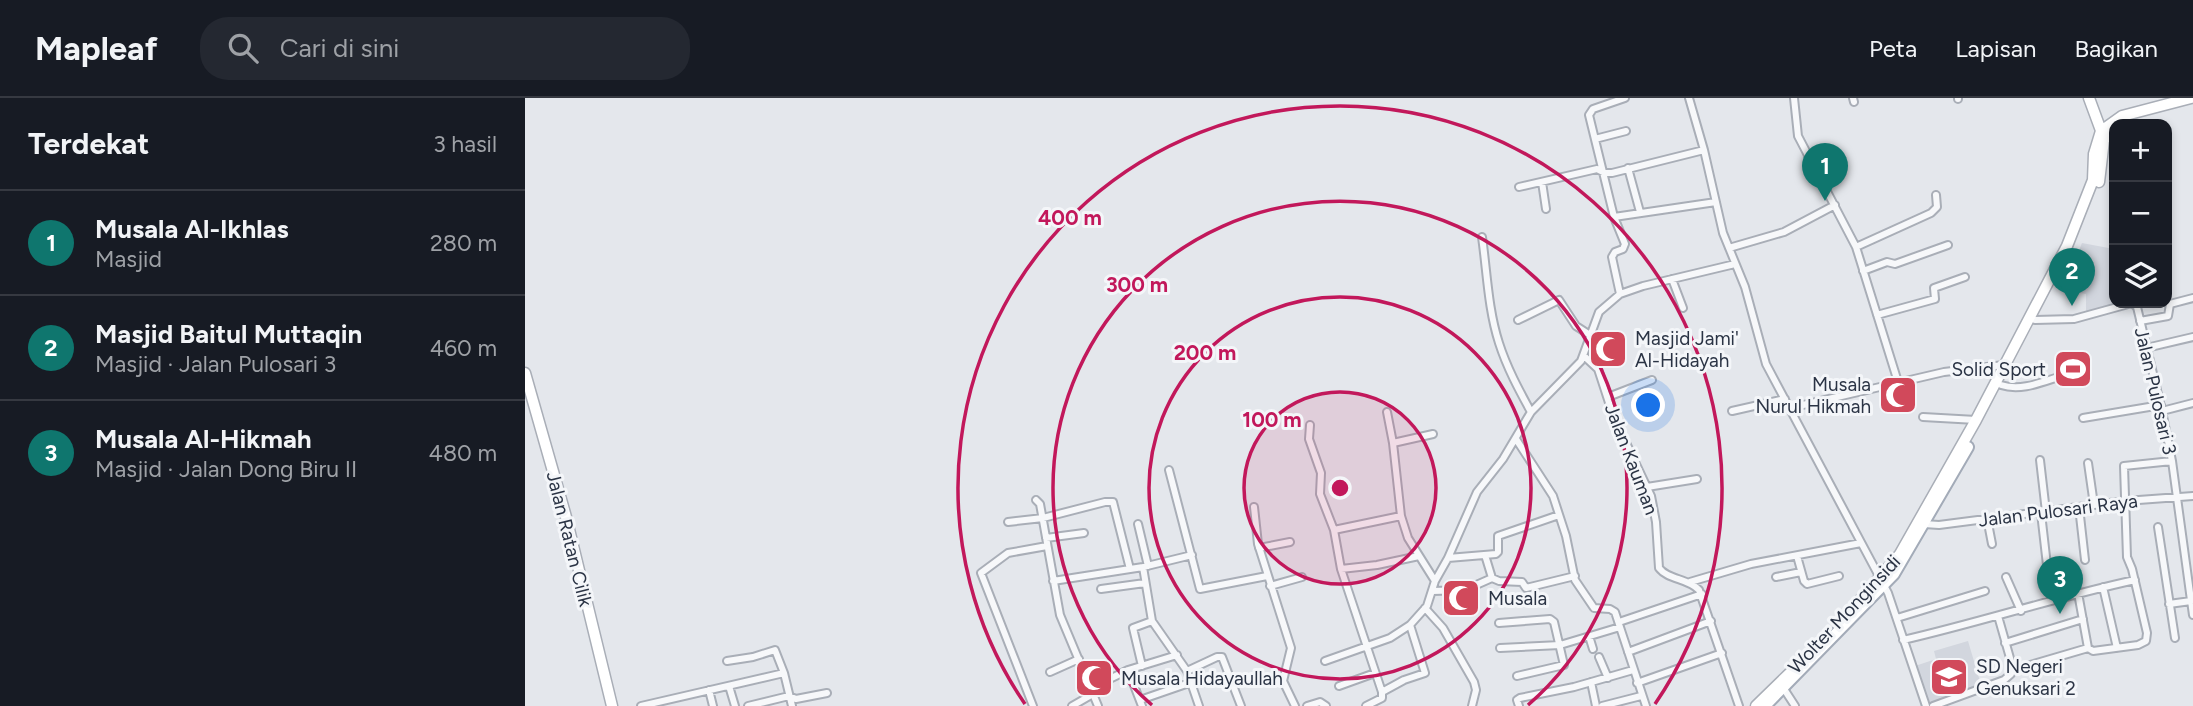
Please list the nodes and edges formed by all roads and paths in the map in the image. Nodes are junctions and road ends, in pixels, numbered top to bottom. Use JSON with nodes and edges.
{"nodes":[{"id":1,"x":1625,"y":98,"type":"edge"},
{"id":2,"x":1689,"y":98,"type":"edge"},
{"id":3,"x":1794,"y":98,"type":"edge"},
{"id":4,"x":2089,"y":98,"type":"edge"},
{"id":5,"x":2191,"y":98,"type":"edge"},
{"id":6,"x":2157,"y":102,"type":"edge"},
{"id":7,"x":2193,"y":104,"type":"edge"},
{"id":8,"x":2138,"y":119,"type":"edge"},
{"id":9,"x":1626,"y":131,"type":"dead end"},
{"id":10,"x":2109,"y":131,"type":"edge"},
{"id":11,"x":2102,"y":135,"type":"junction"},
{"id":12,"x":1595,"y":139,"type":"junction"},
{"id":13,"x":1704,"y":150,"type":"junction"},
{"id":14,"x":1628,"y":169,"type":"junction"},
{"id":15,"x":1602,"y":170,"type":"junction"},
{"id":16,"x":1542,"y":182,"type":"junction"},
{"id":17,"x":1519,"y":187,"type":"dead end"},
{"id":18,"x":1935,"y":195,"type":"dead end"},
{"id":19,"x":1716,"y":202,"type":"junction"},
{"id":20,"x":1835,"y":205,"type":"junction"},
{"id":21,"x":1546,"y":209,"type":"dead end"},
{"id":22,"x":1640,"y":212,"type":"junction"},
{"id":23,"x":1614,"y":217,"type":"junction"},
{"id":24,"x":1482,"y":237,"type":"dead end"},
{"id":25,"x":1948,"y":245,"type":"dead end"},
{"id":26,"x":1856,"y":247,"type":"junction"},
{"id":27,"x":1729,"y":248,"type":"junction"},
{"id":28,"x":1735,"y":264,"type":"junction"},
{"id":29,"x":1863,"y":271,"type":"junction"},
{"id":30,"x":1965,"y":277,"type":"dead end"},
{"id":31,"x":1672,"y":279,"type":"junction"},
{"id":32,"x":1620,"y":294,"type":"junction"},
{"id":33,"x":2193,"y":298,"type":"edge"},
{"id":34,"x":1683,"y":308,"type":"dead end"},
{"id":35,"x":1877,"y":315,"type":"junction"},
{"id":36,"x":1518,"y":320,"type":"dead end"},
{"id":37,"x":2035,"y":320,"type":"junction"},
{"id":38,"x":2140,"y":321,"type":"junction"},
{"id":39,"x":1590,"y":335,"type":"junction"},
{"id":40,"x":2193,"y":337,"type":"edge"},
{"id":41,"x":2146,"y":348,"type":"junction"},
{"id":42,"x":1584,"y":355,"type":"junction"},
{"id":43,"x":2004,"y":365,"type":"junction"},
{"id":44,"x":525,"y":373,"type":"edge"},
{"id":45,"x":2065,"y":374,"type":"dead end"},
{"id":46,"x":1652,"y":380,"type":"dead end"},
{"id":47,"x":1898,"y":382,"type":"junction"},
{"id":48,"x":2001,"y":385,"type":"junction"},
{"id":49,"x":1608,"y":397,"type":"junction"},
{"id":50,"x":1785,"y":399,"type":"junction"},
{"id":51,"x":2193,"y":403,"type":"edge"},
{"id":52,"x":1790,"y":408,"type":"junction"},
{"id":53,"x":2162,"y":408,"type":"junction"},
{"id":54,"x":1732,"y":411,"type":"dead end"},
{"id":55,"x":1387,"y":412,"type":"dead end"},
{"id":56,"x":1531,"y":412,"type":"junction"},
{"id":57,"x":1923,"y":417,"type":"dead end"},
{"id":58,"x":2083,"y":418,"type":"dead end"},
{"id":59,"x":1976,"y":419,"type":"junction"},
{"id":60,"x":1310,"y":425,"type":"dead end"},
{"id":61,"x":1433,"y":434,"type":"dead end"},
{"id":62,"x":1516,"y":439,"type":"junction"},
{"id":63,"x":1393,"y":443,"type":"junction"},
{"id":64,"x":1966,"y":444,"type":"junction"},
{"id":65,"x":2040,"y":460,"type":"dead end"},
{"id":66,"x":2172,"y":461,"type":"junction"},
{"id":67,"x":2088,"y":463,"type":"dead end"},
{"id":68,"x":1169,"y":470,"type":"dead end"},
{"id":69,"x":1697,"y":479,"type":"dead end"},
{"id":70,"x":1647,"y":487,"type":"junction"},
{"id":71,"x":2193,"y":496,"type":"edge"},
{"id":72,"x":2175,"y":497,"type":"junction"},
{"id":73,"x":1037,"y":500,"type":"dead end"},
{"id":74,"x":2125,"y":501,"type":"junction"},
{"id":75,"x":2094,"y":505,"type":"junction"},
{"id":76,"x":1254,"y":507,"type":"dead end"},
{"id":77,"x":2079,"y":507,"type":"junction"},
{"id":78,"x":2044,"y":512,"type":"junction"},
{"id":79,"x":1559,"y":515,"type":"junction"},
{"id":80,"x":1401,"y":516,"type":"junction"},
{"id":81,"x":1043,"y":518,"type":"junction"},
{"id":82,"x":1987,"y":518,"type":"junction"},
{"id":83,"x":1008,"y":522,"type":"dead end"},
{"id":84,"x":1138,"y":524,"type":"dead end"},
{"id":85,"x":1924,"y":524,"type":"junction"},
{"id":86,"x":2158,"y":527,"type":"dead end"},
{"id":87,"x":1333,"y":530,"type":"junction"},
{"id":88,"x":1084,"y":533,"type":"dead end"},
{"id":89,"x":1046,"y":538,"type":"junction"},
{"id":90,"x":1290,"y":542,"type":"dead end"},
{"id":91,"x":1861,"y":543,"type":"junction"},
{"id":92,"x":1992,"y":544,"type":"dead end"},
{"id":93,"x":1047,"y":546,"type":"junction"},
{"id":94,"x":1259,"y":548,"type":"junction"},
{"id":95,"x":1192,"y":555,"type":"junction"},
{"id":96,"x":1485,"y":555,"type":"junction"},
{"id":97,"x":1419,"y":556,"type":"junction"},
{"id":98,"x":1797,"y":556,"type":"junction"},
{"id":99,"x":1448,"y":558,"type":"junction"},
{"id":100,"x":2085,"y":560,"type":"dead end"},
{"id":101,"x":1145,"y":567,"type":"junction"},
{"id":102,"x":1130,"y":569,"type":"junction"},
{"id":103,"x":1341,"y":569,"type":"junction"},
{"id":104,"x":1801,"y":572,"type":"junction"},
{"id":105,"x":1267,"y":576,"type":"junction"},
{"id":106,"x":1574,"y":576,"type":"junction"},
{"id":107,"x":1839,"y":576,"type":"dead end"},
{"id":108,"x":1302,"y":577,"type":"dead end"},
{"id":109,"x":1776,"y":577,"type":"dead end"},
{"id":110,"x":2006,"y":577,"type":"dead end"},
{"id":111,"x":1492,"y":578,"type":"junction"},
{"id":112,"x":2134,"y":580,"type":"junction"},
{"id":113,"x":1053,"y":581,"type":"junction"},
{"id":114,"x":1435,"y":581,"type":"junction"},
{"id":115,"x":1691,"y":582,"type":"junction"},
{"id":116,"x":1882,"y":582,"type":"junction"},
{"id":117,"x":1145,"y":583,"type":"junction"},
{"id":118,"x":1270,"y":586,"type":"junction"},
{"id":119,"x":2103,"y":587,"type":"junction"},
{"id":120,"x":1101,"y":589,"type":"dead end"},
{"id":121,"x":1433,"y":591,"type":"junction"},
{"id":122,"x":1985,"y":591,"type":"dead end"},
{"id":123,"x":2078,"y":593,"type":"junction"},
{"id":124,"x":1702,"y":594,"type":"junction"},
{"id":125,"x":2051,"y":600,"type":"junction"},
{"id":126,"x":2191,"y":601,"type":"junction"},
{"id":127,"x":2169,"y":604,"type":"junction"},
{"id":128,"x":1425,"y":608,"type":"junction"},
{"id":129,"x":2021,"y":611,"type":"junction"},
{"id":130,"x":2193,"y":615,"type":"edge"},
{"id":131,"x":1998,"y":616,"type":"junction"},
{"id":132,"x":1897,"y":618,"type":"junction"},
{"id":133,"x":2083,"y":619,"type":"junction"},
{"id":134,"x":1152,"y":621,"type":"junction"},
{"id":135,"x":1711,"y":621,"type":"junction"},
{"id":136,"x":1499,"y":623,"type":"dead end"},
{"id":137,"x":1410,"y":625,"type":"junction"},
{"id":138,"x":1619,"y":625,"type":"junction"},
{"id":139,"x":1589,"y":636,"type":"junction"},
{"id":140,"x":2175,"y":638,"type":"dead end"},
{"id":141,"x":1903,"y":640,"type":"junction"},
{"id":142,"x":2005,"y":643,"type":"junction"},
{"id":143,"x":1560,"y":645,"type":"junction"},
{"id":144,"x":1365,"y":646,"type":"junction"},
{"id":145,"x":1500,"y":648,"type":"dead end"},
{"id":146,"x":2088,"y":648,"type":"junction"},
{"id":147,"x":2117,"y":648,"type":"junction"},
{"id":148,"x":1593,"y":649,"type":"dead end"},
{"id":149,"x":1627,"y":652,"type":"junction"},
{"id":150,"x":1722,"y":653,"type":"junction"},
{"id":151,"x":1177,"y":655,"type":"junction"},
{"id":152,"x":1599,"y":657,"type":"dead end"},
{"id":153,"x":1079,"y":659,"type":"junction"},
{"id":154,"x":727,"y":661,"type":"dead end"},
{"id":155,"x":1325,"y":661,"type":"dead end"},
{"id":156,"x":1142,"y":666,"type":"junction"},
{"id":157,"x":1128,"y":670,"type":"junction"},
{"id":158,"x":1633,"y":670,"type":"junction"},
{"id":159,"x":2013,"y":670,"type":"junction"},
{"id":160,"x":1187,"y":671,"type":"junction"},
{"id":161,"x":1050,"y":672,"type":"dead end"},
{"id":162,"x":784,"y":673,"type":"junction"},
{"id":163,"x":1375,"y":673,"type":"junction"},
{"id":164,"x":1517,"y":676,"type":"dead end"},
{"id":165,"x":1608,"y":678,"type":"junction"},
{"id":166,"x":1192,"y":682,"type":"junction"},
{"id":167,"x":1591,"y":682,"type":"junction"},
{"id":168,"x":1637,"y":684,"type":"junction"},
{"id":169,"x":729,"y":686,"type":"junction"},
{"id":170,"x":1339,"y":686,"type":"dead end"},
{"id":171,"x":1784,"y":689,"type":"junction"},
{"id":172,"x":709,"y":690,"type":"junction"},
{"id":173,"x":1092,"y":691,"type":"junction"},
{"id":174,"x":1382,"y":692,"type":"junction"},
{"id":175,"x":827,"y":693,"type":"dead end"},
{"id":176,"x":1641,"y":695,"type":"junction"},
{"id":177,"x":789,"y":696,"type":"junction"},
{"id":178,"x":1141,"y":703,"type":"edge"},
{"id":179,"x":612,"y":706,"type":"edge"},
{"id":180,"x":641,"y":706,"type":"edge"},
{"id":181,"x":713,"y":706,"type":"edge"},
{"id":182,"x":735,"y":706,"type":"edge"},
{"id":183,"x":748,"y":706,"type":"edge"},
{"id":184,"x":792,"y":706,"type":"edge"},
{"id":185,"x":1033,"y":706,"type":"edge"},
{"id":186,"x":1072,"y":706,"type":"edge"},
{"id":187,"x":1098,"y":706,"type":"edge"},
{"id":188,"x":1199,"y":706,"type":"edge"},
{"id":189,"x":1241,"y":706,"type":"edge"},
{"id":190,"x":1295,"y":706,"type":"edge"},
{"id":191,"x":1307,"y":706,"type":"edge"},
{"id":192,"x":1326,"y":706,"type":"edge"},
{"id":193,"x":1366,"y":706,"type":"edge"},
{"id":194,"x":1472,"y":706,"type":"edge"},
{"id":195,"x":1519,"y":706,"type":"edge"},
{"id":196,"x":1597,"y":706,"type":"edge"},
{"id":197,"x":1602,"y":706,"type":"edge"},
{"id":198,"x":1646,"y":706,"type":"edge"},
{"id":199,"x":1739,"y":706,"type":"edge"},
{"id":200,"x":1756,"y":706,"type":"edge"},
{"id":201,"x":1765,"y":706,"type":"edge"},
{"id":202,"x":1795,"y":706,"type":"edge"},
{"id":203,"x":1926,"y":706,"type":"edge"},
{"id":204,"x":1933,"y":706,"type":"edge"}],
"edges":[{"from":1,"to":12,"type":"street"},
{"from":2,"to":13,"type":"street"},
{"from":3,"to":20,"type":"street"},
{"from":4,"to":11,"type":"main road"},
{"from":5,"to":6,"type":"main road"},
{"from":6,"to":11,"type":"main road"},
{"from":7,"to":8,"type":"main road"},
{"from":9,"to":12,"type":"street"},
{"from":10,"to":11,"type":"main road"},
{"from":11,"to":37,"type":"main road"},
{"from":11,"to":43,"type":"main road"},
{"from":12,"to":15,"type":"street"},
{"from":13,"to":14,"type":"street"},
{"from":13,"to":19,"type":"street"},
{"from":14,"to":15,"type":"street"},
{"from":14,"to":22,"type":"street"},
{"from":15,"to":16,"type":"street"},
{"from":15,"to":23,"type":"street"},
{"from":16,"to":17,"type":"street"},
{"from":16,"to":21,"type":"street"},
{"from":18,"to":26,"type":"street"},
{"from":19,"to":22,"type":"street"},
{"from":19,"to":27,"type":"street"},
{"from":20,"to":26,"type":"street"},
{"from":20,"to":27,"type":"street"},
{"from":22,"to":23,"type":"street"},
{"from":23,"to":32,"type":"street"},
{"from":24,"to":56,"type":"street"},
{"from":25,"to":29,"type":"street"},
{"from":26,"to":29,"type":"street"},
{"from":27,"to":28,"type":"street"},
{"from":28,"to":31,"type":"street"},
{"from":28,"to":50,"type":"street"},
{"from":29,"to":35,"type":"street"},
{"from":30,"to":35,"type":"street"},
{"from":31,"to":32,"type":"street"},
{"from":31,"to":34,"type":"street"},
{"from":32,"to":39,"type":"street"},
{"from":33,"to":38,"type":"street"},
{"from":35,"to":47,"type":"street"},
{"from":36,"to":39,"type":"street"},
{"from":37,"to":38,"type":"street","name":"Jalan Pulosari 3"},
{"from":37,"to":48,"type":"main road"},
{"from":38,"to":41,"type":"street","name":"Jalan Pulosari 3"},
{"from":39,"to":42,"type":"street"},
{"from":40,"to":41,"type":"street"},
{"from":41,"to":53,"type":"street","name":"Jalan Pulosari 3"},
{"from":42,"to":49,"type":"street","name":"Jalan Kauman"},
{"from":42,"to":56,"type":"street"},
{"from":43,"to":47,"type":"street"},
{"from":43,"to":59,"type":"main road"},
{"from":44,"to":179,"type":"main road","name":"Jalan Ratan Cilik"},
{"from":45,"to":48,"type":"street"},
{"from":46,"to":49,"type":"street"},
{"from":47,"to":52,"type":"street"},
{"from":48,"to":64,"type":"main road"},
{"from":49,"to":70,"type":"street","name":"Jalan Kauman"},
{"from":50,"to":52,"type":"street"},
{"from":50,"to":54,"type":"street"},
{"from":51,"to":53,"type":"street"},
{"from":52,"to":91,"type":"street"},
{"from":53,"to":58,"type":"street"},
{"from":53,"to":66,"type":"street","name":"Jalan Pulosari 3"},
{"from":55,"to":63,"type":"street"},
{"from":56,"to":62,"type":"street"},
{"from":57,"to":59,"type":"street"},
{"from":59,"to":64,"type":"main road"},
{"from":60,"to":87,"type":"street"},
{"from":61,"to":63,"type":"street"},
{"from":62,"to":79,"type":"street"},
{"from":62,"to":99,"type":"street"},
{"from":63,"to":80,"type":"street"},
{"from":64,"to":85,"type":"main road","name":"Wolter Monginsidi"},
{"from":64,"to":116,"type":"main road","name":"Wolter Monginsidi"},
{"from":65,"to":78,"type":"street"},
{"from":66,"to":72,"type":"street","name":"Jalan Pulosari 3"},
{"from":66,"to":74,"type":"street"},
{"from":67,"to":75,"type":"street"},
{"from":68,"to":95,"type":"street"},
{"from":69,"to":70,"type":"street"},
{"from":70,"to":115,"type":"street","name":"Jalan Kauman"},
{"from":71,"to":72,"type":"street","name":"Jalan Pulosari Raya"},
{"from":72,"to":74,"type":"street","name":"Jalan Pulosari Raya"},
{"from":72,"to":126,"type":"street","name":"Jalan Pulosari 3"},
{"from":73,"to":81,"type":"street"},
{"from":74,"to":75,"type":"street","name":"Jalan Pulosari Raya"},
{"from":74,"to":112,"type":"street"},
{"from":75,"to":77,"type":"street","name":"Jalan Pulosari Raya"},
{"from":76,"to":94,"type":"street"},
{"from":77,"to":78,"type":"street","name":"Jalan Pulosari Raya"},
{"from":77,"to":100,"type":"street"},
{"from":78,"to":82,"type":"street","name":"Jalan Pulosari Raya"},
{"from":78,"to":125,"type":"street"},
{"from":79,"to":96,"type":"street"},
{"from":79,"to":106,"type":"street"},
{"from":80,"to":87,"type":"street"},
{"from":80,"to":97,"type":"street"},
{"from":81,"to":83,"type":"street"},
{"from":81,"to":89,"type":"street"},
{"from":81,"to":102,"type":"street"},
{"from":82,"to":85,"type":"street","name":"Jalan Pulosari Raya"},
{"from":82,"to":92,"type":"street"},
{"from":84,"to":101,"type":"street"},
{"from":85,"to":116,"type":"main road","name":"Wolter Monginsidi"},
{"from":86,"to":127,"type":"street"},
{"from":87,"to":103,"type":"street"},
{"from":88,"to":89,"type":"street"},
{"from":89,"to":93,"type":"street"},
{"from":90,"to":94,"type":"street"},
{"from":91,"to":98,"type":"street"},
{"from":91,"to":116,"type":"street"},
{"from":93,"to":113,"type":"street"},
{"from":93,"to":185,"type":"street"},
{"from":94,"to":105,"type":"street"},
{"from":95,"to":101,"type":"street"},
{"from":95,"to":105,"type":"street"},
{"from":96,"to":99,"type":"street"},
{"from":96,"to":111,"type":"street"},
{"from":97,"to":103,"type":"street"},
{"from":97,"to":114,"type":"street"},
{"from":98,"to":104,"type":"street"},
{"from":98,"to":115,"type":"street"},
{"from":99,"to":114,"type":"street"},
{"from":101,"to":102,"type":"street"},
{"from":101,"to":117,"type":"street"},
{"from":102,"to":113,"type":"street"},
{"from":103,"to":144,"type":"street"},
{"from":104,"to":107,"type":"street"},
{"from":104,"to":109,"type":"street"},
{"from":105,"to":118,"type":"street"},
{"from":106,"to":111,"type":"street"},
{"from":106,"to":138,"type":"street"},
{"from":108,"to":118,"type":"street"},
{"from":110,"to":129,"type":"street"},
{"from":111,"to":121,"type":"street"},
{"from":112,"to":119,"type":"street"},
{"from":112,"to":147,"type":"street"},
{"from":113,"to":153,"type":"street"},
{"from":114,"to":121,"type":"street"},
{"from":115,"to":124,"type":"street","name":"Jalan Kauman"},
{"from":116,"to":132,"type":"street"},
{"from":116,"to":171,"type":"main road","name":"Wolter Monginsidi"},
{"from":116,"to":200,"type":"main road","name":"Wolter Monginsidi"},
{"from":117,"to":120,"type":"street"},
{"from":117,"to":134,"type":"street"},
{"from":118,"to":190,"type":"street"},
{"from":119,"to":123,"type":"street"},
{"from":119,"to":147,"type":"street"},
{"from":121,"to":128,"type":"street"},
{"from":122,"to":132,"type":"street"},
{"from":123,"to":125,"type":"street"},
{"from":123,"to":133,"type":"street"},
{"from":124,"to":135,"type":"street","name":"Jalan Kauman"},
{"from":124,"to":138,"type":"street"},
{"from":125,"to":129,"type":"street"},
{"from":126,"to":127,"type":"street"},
{"from":126,"to":130,"type":"street","name":"Jalan Pulosari 3"},
{"from":127,"to":140,"type":"street"},
{"from":128,"to":137,"type":"street"},
{"from":128,"to":194,"type":"street"},
{"from":129,"to":131,"type":"street"},
{"from":131,"to":141,"type":"street"},
{"from":131,"to":142,"type":"street"},
{"from":132,"to":141,"type":"street"},
{"from":133,"to":142,"type":"street"},
{"from":133,"to":146,"type":"street"},
{"from":134,"to":151,"type":"street"},
{"from":134,"to":156,"type":"street"},
{"from":135,"to":149,"type":"street"},
{"from":135,"to":150,"type":"street","name":"Jalan Kauman"},
{"from":136,"to":143,"type":"street"},
{"from":137,"to":144,"type":"street"},
{"from":137,"to":174,"type":"street"},
{"from":138,"to":139,"type":"street"},
{"from":138,"to":149,"type":"street"},
{"from":139,"to":143,"type":"street"},
{"from":139,"to":148,"type":"street"},
{"from":141,"to":203,"type":"street"},
{"from":142,"to":159,"type":"street"},
{"from":143,"to":145,"type":"street"},
{"from":143,"to":164,"type":"street"},
{"from":144,"to":155,"type":"street"},
{"from":144,"to":163,"type":"street"},
{"from":146,"to":147,"type":"street"},
{"from":146,"to":159,"type":"street"},
{"from":149,"to":158,"type":"street"},
{"from":150,"to":168,"type":"street"},
{"from":150,"to":199,"type":"street","name":"Jalan Kauman"},
{"from":151,"to":156,"type":"street"},
{"from":151,"to":160,"type":"street"},
{"from":152,"to":165,"type":"street"},
{"from":153,"to":161,"type":"street"},
{"from":153,"to":173,"type":"street"},
{"from":154,"to":162,"type":"street"},
{"from":156,"to":157,"type":"street"},
{"from":157,"to":173,"type":"street"},
{"from":157,"to":178,"type":"street"},
{"from":158,"to":165,"type":"street"},
{"from":158,"to":168,"type":"street"},
{"from":159,"to":204,"type":"street"},
{"from":160,"to":166,"type":"street"},
{"from":160,"to":189,"type":"street"},
{"from":162,"to":169,"type":"street"},
{"from":162,"to":177,"type":"street"},
{"from":163,"to":170,"type":"street"},
{"from":163,"to":174,"type":"street"},
{"from":165,"to":167,"type":"street"},
{"from":166,"to":178,"type":"street"},
{"from":166,"to":188,"type":"street"},
{"from":167,"to":195,"type":"street"},
{"from":167,"to":196,"type":"street"},
{"from":168,"to":176,"type":"street"},
{"from":169,"to":172,"type":"street"},
{"from":169,"to":182,"type":"street"},
{"from":171,"to":201,"type":"main road","name":"Wolter Monginsidi"},
{"from":171,"to":202,"type":"street"},
{"from":172,"to":180,"type":"street"},
{"from":172,"to":181,"type":"street"},
{"from":173,"to":186,"type":"street"},
{"from":173,"to":187,"type":"street"},
{"from":174,"to":193,"type":"street"},
{"from":175,"to":177,"type":"street"},
{"from":176,"to":197,"type":"street"},
{"from":176,"to":198,"type":"street"},
{"from":177,"to":183,"type":"street"},
{"from":177,"to":184,"type":"street"},
{"from":191,"to":192,"type":"street"}]}
